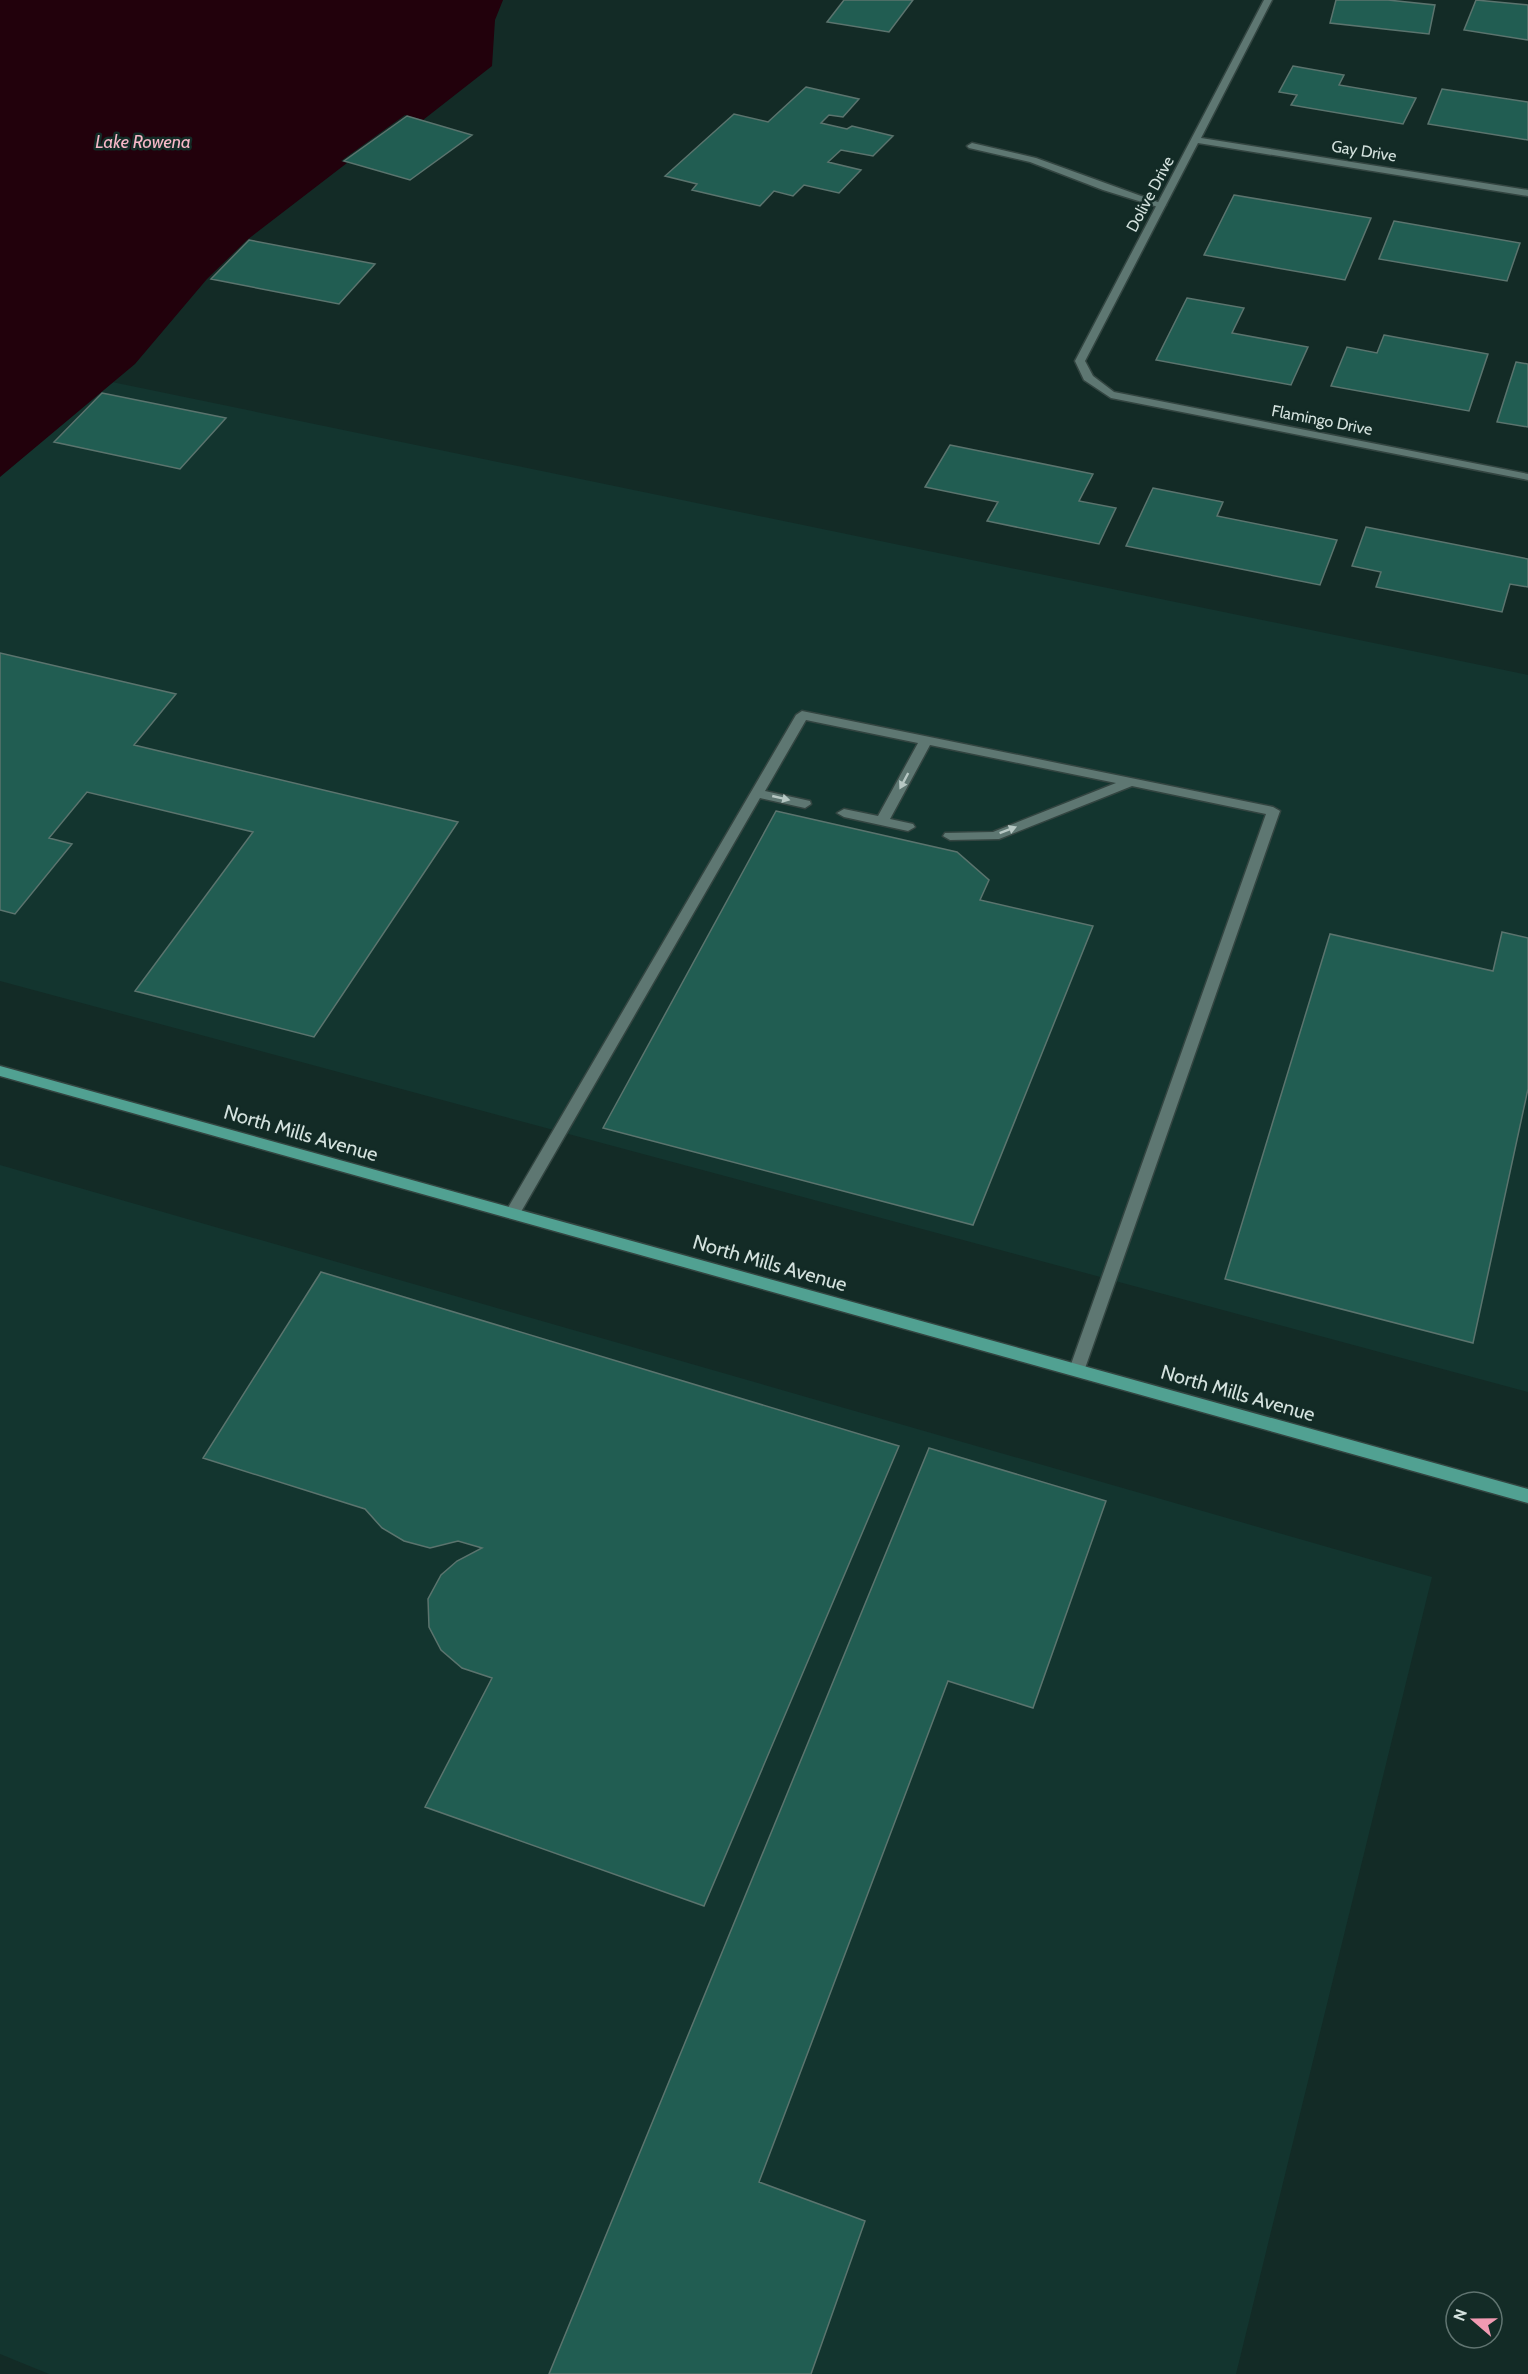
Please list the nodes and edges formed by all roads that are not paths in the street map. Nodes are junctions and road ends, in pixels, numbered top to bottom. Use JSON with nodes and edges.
{"nodes":[{"id":1,"x":1268,"y":0,"type":"edge"},
{"id":2,"x":1196,"y":140,"type":"junction"},
{"id":3,"x":972,"y":146,"type":"dead end"},
{"id":4,"x":1528,"y":193,"type":"edge"},
{"id":5,"x":1161,"y":205,"type":"junction"},
{"id":6,"x":1110,"y":395,"type":"joint"},
{"id":7,"x":1528,"y":477,"type":"edge"},
{"id":8,"x":926,"y":740,"type":"junction"},
{"id":9,"x":1131,"y":782,"type":"junction"},
{"id":10,"x":756,"y":793,"type":"junction"},
{"id":11,"x":805,"y":804,"type":"dead end"},
{"id":12,"x":844,"y":813,"type":"dead end"},
{"id":13,"x":882,"y":821,"type":"junction"},
{"id":14,"x":908,"y":827,"type":"dead end"},
{"id":15,"x":950,"y":836,"type":"dead end"},
{"id":16,"x":0,"y":1071,"type":"edge"},
{"id":17,"x":513,"y":1213,"type":"junction"},
{"id":18,"x":1077,"y":1370,"type":"junction"},
{"id":19,"x":1528,"y":1496,"type":"edge"}],
"edges":[{"from":1,"to":2,"type":"street","name":"Dolive Drive"},
{"from":2,"to":4,"type":"street","name":"Gay Drive"},
{"from":2,"to":5,"type":"street","name":"Dolive Drive"},
{"from":3,"to":5,"type":"street"},
{"from":5,"to":6,"type":"street","name":"Dolive Drive"},
{"from":6,"to":7,"type":"street","name":"Flamingo Drive"},
{"from":8,"to":9,"type":"street"},
{"from":8,"to":10,"type":"street"},
{"from":8,"to":13,"type":"street","one_way":true},
{"from":15,"to":9,"type":"street","one_way":true},
{"from":9,"to":18,"type":"street"},
{"from":10,"to":11,"type":"street","one_way":true},
{"from":10,"to":17,"type":"street"},
{"from":12,"to":13,"type":"street"},
{"from":13,"to":14,"type":"street"},
{"from":16,"to":17,"type":"main road","name":"North Mills Avenue"},
{"from":17,"to":18,"type":"main road","name":"North Mills Avenue"},
{"from":18,"to":19,"type":"main road","name":"North Mills Avenue"}]}
